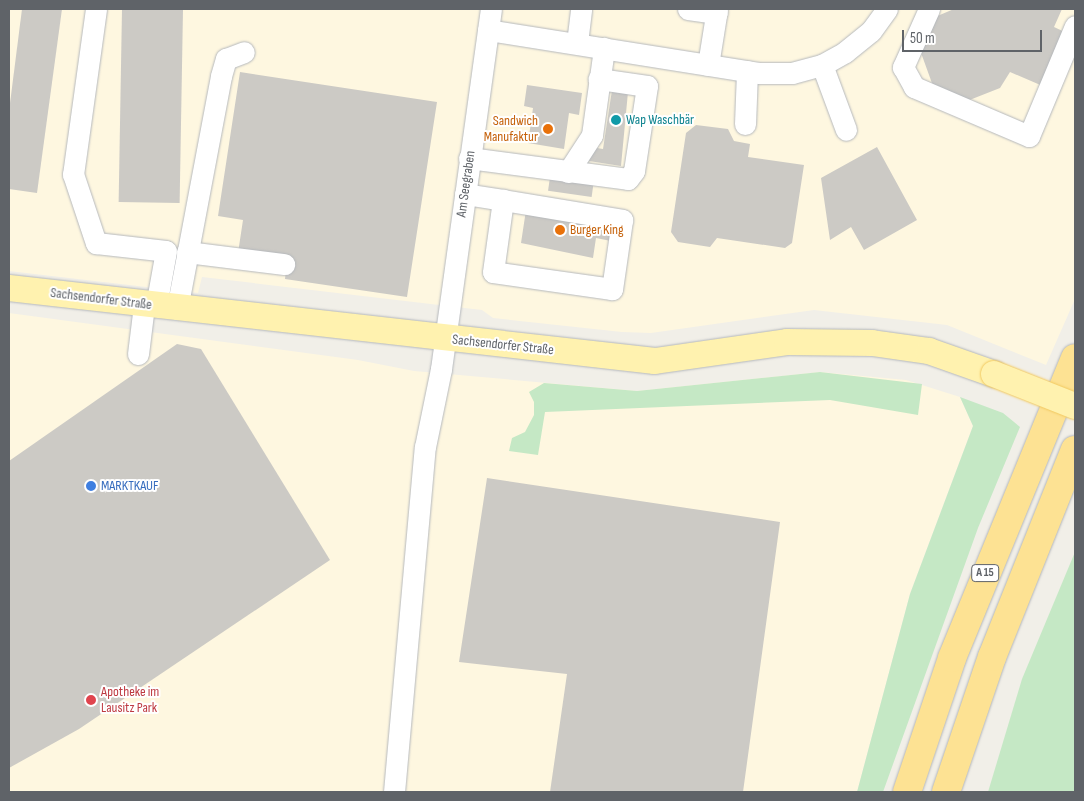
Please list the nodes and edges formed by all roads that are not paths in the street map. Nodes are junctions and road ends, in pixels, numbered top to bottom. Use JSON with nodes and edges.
{"nodes":[{"id":1,"x":96,"y":9,"type":"edge"},
{"id":2,"x":492,"y":9,"type":"edge"},
{"id":3,"x":581,"y":9,"type":"edge"},
{"id":4,"x":688,"y":9,"type":"edge"},
{"id":5,"x":887,"y":9,"type":"edge"},
{"id":6,"x":929,"y":9,"type":"edge"},
{"id":7,"x":717,"y":11,"type":"edge"},
{"id":8,"x":1075,"y":26,"type":"edge"},
{"id":9,"x":488,"y":30,"type":"junction"},
{"id":10,"x":576,"y":43,"type":"junction"},
{"id":11,"x":604,"y":48,"type":"junction"},
{"id":12,"x":244,"y":52,"type":"dead end"},
{"id":13,"x":708,"y":65,"type":"junction"},
{"id":14,"x":822,"y":65,"type":"junction"},
{"id":15,"x":747,"y":71,"type":"junction"},
{"id":16,"x":599,"y":79,"type":"junction"},
{"id":17,"x":746,"y":124,"type":"dead end"},
{"id":18,"x":846,"y":130,"type":"dead end"},
{"id":19,"x":469,"y":158,"type":"junction"},
{"id":20,"x":568,"y":172,"type":"junction"},
{"id":21,"x":465,"y":194,"type":"junction"},
{"id":22,"x":503,"y":200,"type":"junction"},
{"id":23,"x":187,"y":252,"type":"junction"},
{"id":24,"x":284,"y":264,"type":"dead end"},
{"id":25,"x":9,"y":288,"type":"edge"},
{"id":26,"x":159,"y":307,"type":"junction"},
{"id":27,"x":445,"y":339,"type":"junction"},
{"id":28,"x":138,"y":354,"type":"dead end"},
{"id":29,"x":1075,"y":358,"type":"edge"},
{"id":30,"x":1075,"y":406,"type":"edge"},
{"id":31,"x":1075,"y":450,"type":"edge"},
{"id":32,"x":394,"y":792,"type":"edge"},
{"id":33,"x":907,"y":792,"type":"edge"},
{"id":34,"x":946,"y":792,"type":"edge"}],
"edges":[{"from":1,"to":26,"type":"street"},
{"from":2,"to":9,"type":"street","name":"Am Seegraben"},
{"from":3,"to":10,"type":"street"},
{"from":4,"to":7,"type":"street"},
{"from":5,"to":14,"type":"street"},
{"from":6,"to":8,"type":"street"},
{"from":7,"to":13,"type":"street"},
{"from":9,"to":10,"type":"street"},
{"from":9,"to":19,"type":"street","name":"Am Seegraben"},
{"from":10,"to":11,"type":"street"},
{"from":11,"to":13,"type":"street"},
{"from":11,"to":16,"type":"street"},
{"from":12,"to":23,"type":"street"},
{"from":13,"to":15,"type":"street"},
{"from":14,"to":15,"type":"street"},
{"from":14,"to":18,"type":"street"},
{"from":15,"to":17,"type":"street"},
{"from":16,"to":20,"type":"street"},
{"from":16,"to":20,"type":"street"},
{"from":19,"to":20,"type":"street"},
{"from":19,"to":21,"type":"street","name":"Am Seegraben"},
{"from":21,"to":22,"type":"street"},
{"from":21,"to":27,"type":"street","name":"Am Seegraben"},
{"from":22,"to":22,"type":"street"},
{"from":23,"to":24,"type":"street"},
{"from":23,"to":26,"type":"street"},
{"from":25,"to":26,"type":"main road","name":"Sachsendorfer Straße"},
{"from":26,"to":27,"type":"main road","name":"Sachsendorfer Straße"},
{"from":26,"to":28,"type":"street"},
{"from":27,"to":30,"type":"main road","name":"Sachsendorfer Straße","bridge":true},
{"from":27,"to":32,"type":"street","name":"Am Seegraben"},
{"from":29,"to":33,"type":"highway","number":"A 15"},
{"from":31,"to":34,"type":"highway","number":"A 15"}]}
